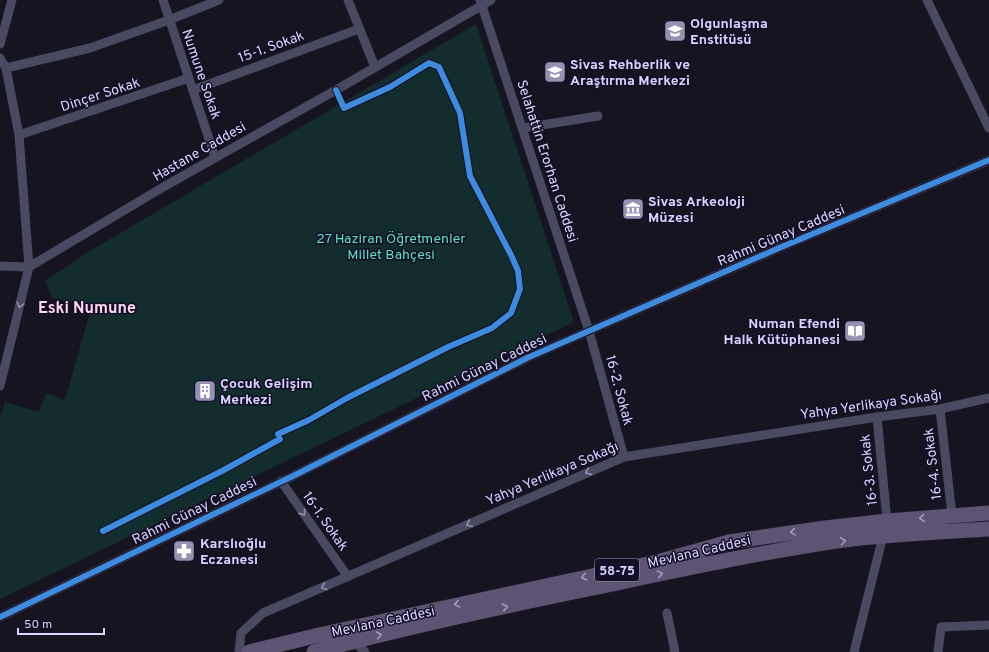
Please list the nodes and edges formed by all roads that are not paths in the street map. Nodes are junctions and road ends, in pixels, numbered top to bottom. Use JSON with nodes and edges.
{"nodes":[{"id":1,"x":12,"y":0,"type":"edge"},
{"id":2,"x":163,"y":0,"type":"edge"},
{"id":3,"x":219,"y":0,"type":"edge"},
{"id":4,"x":348,"y":0,"type":"edge"},
{"id":5,"x":491,"y":0,"type":"edge"},
{"id":6,"x":927,"y":0,"type":"edge"},
{"id":7,"x":482,"y":3,"type":"edge"},
{"id":8,"x":169,"y":20,"type":"junction"},
{"id":9,"x":359,"y":29,"type":"junction"},
{"id":10,"x":0,"y":44,"type":"edge"},
{"id":11,"x":0,"y":58,"type":"edge"},
{"id":12,"x":375,"y":67,"type":"junction"},
{"id":13,"x":6,"y":68,"type":"junction"},
{"id":14,"x":189,"y":78,"type":"junction"},
{"id":15,"x":193,"y":90,"type":"junction"},
{"id":16,"x":598,"y":116,"type":"dead end"},
{"id":17,"x":523,"y":128,"type":"junction"},
{"id":18,"x":989,"y":128,"type":"edge"},
{"id":19,"x":19,"y":135,"type":"junction"},
{"id":20,"x":215,"y":157,"type":"junction"},
{"id":21,"x":989,"y":160,"type":"edge"},
{"id":22,"x":0,"y":266,"type":"edge"},
{"id":23,"x":29,"y":267,"type":"junction"},
{"id":24,"x":589,"y":331,"type":"junction"},
{"id":25,"x":0,"y":384,"type":"edge"},
{"id":26,"x":989,"y":398,"type":"edge"},
{"id":27,"x":940,"y":409,"type":"junction"},
{"id":28,"x":877,"y":416,"type":"junction"},
{"id":29,"x":624,"y":456,"type":"junction"},
{"id":30,"x":281,"y":481,"type":"junction"},
{"id":31,"x":989,"y":513,"type":"edge"},
{"id":32,"x":952,"y":515,"type":"junction"},
{"id":33,"x":887,"y":521,"type":"junction"},
{"id":34,"x":989,"y":529,"type":"edge"},
{"id":35,"x":883,"y":536,"type":"junction"},
{"id":36,"x":348,"y":577,"type":"junction"},
{"id":37,"x":667,"y":613,"type":"dead end"},
{"id":38,"x":0,"y":617,"type":"edge"},
{"id":39,"x":989,"y":625,"type":"edge"},
{"id":40,"x":354,"y":641,"type":"junction"},
{"id":41,"x":238,"y":652,"type":"edge"},
{"id":42,"x":249,"y":652,"type":"edge"},
{"id":43,"x":314,"y":652,"type":"edge"},
{"id":44,"x":365,"y":652,"type":"edge"},
{"id":45,"x":675,"y":652,"type":"edge"},
{"id":46,"x":854,"y":652,"type":"edge"},
{"id":47,"x":938,"y":652,"type":"edge"}],
"edges":[{"from":1,"to":10,"type":"street"},
{"from":2,"to":8,"type":"street","name":"Numune Sokak"},
{"from":3,"to":8,"type":"street"},
{"from":4,"to":9,"type":"street"},
{"from":5,"to":7,"type":"street","name":"Hastane Caddesi"},
{"from":6,"to":18,"type":"street"},
{"from":7,"to":12,"type":"street","name":"Hastane Caddesi"},
{"from":7,"to":17,"type":"street","name":"Selahattin Erorhan Caddesi"},
{"from":8,"to":13,"type":"street"},
{"from":8,"to":14,"type":"street","name":"Numune Sokak"},
{"from":9,"to":12,"type":"street"},
{"from":9,"to":15,"type":"street","name":"15-1. Sokak"},
{"from":11,"to":13,"type":"street"},
{"from":12,"to":20,"type":"street","name":"Hastane Caddesi"},
{"from":13,"to":19,"type":"street"},
{"from":14,"to":15,"type":"street","name":"Numune Sokak"},
{"from":14,"to":19,"type":"street","name":"Dinçer Sokak"},
{"from":15,"to":20,"type":"street","name":"Numune Sokak"},
{"from":16,"to":17,"type":"street"},
{"from":17,"to":24,"type":"street","name":"Selahattin Erorhan Caddesi"},
{"from":19,"to":23,"type":"street"},
{"from":20,"to":23,"type":"street","name":"Hastane Caddesi"},
{"from":21,"to":24,"type":"street","name":"Rahmi Günay Caddesi"},
{"from":22,"to":23,"type":"street"},
{"from":23,"to":25,"type":"street","one_way":true},
{"from":24,"to":29,"type":"street","name":"16-2. Sokak"},
{"from":24,"to":30,"type":"street","name":"Rahmi Günay Caddesi"},
{"from":26,"to":27,"type":"street","name":"Yahya Yerlikaya Sokağı"},
{"from":27,"to":28,"type":"street","name":"Yahya Yerlikaya Sokağı"},
{"from":27,"to":32,"type":"street","name":"16-4. Sokak"},
{"from":28,"to":29,"type":"street","name":"Yahya Yerlikaya Sokağı"},
{"from":28,"to":33,"type":"street","name":"16-3. Sokak"},
{"from":29,"to":36,"type":"street","name":"Yahya Yerlikaya Sokağı","one_way":true},
{"from":30,"to":36,"type":"street","name":"16-1. Sokak","one_way":true},
{"from":30,"to":38,"type":"street","name":"Rahmi Günay Caddesi"},
{"from":31,"to":32,"type":"main road","name":"Mevlana Caddesi","number":"58-75"},
{"from":32,"to":33,"type":"main road","name":"Mevlana Caddesi","number":"58-75","one_way":true},
{"from":33,"to":42,"type":"main road","name":"Mevlana Caddesi","number":"58-75","one_way":true},
{"from":34,"to":35,"type":"main road","name":"Mevlana Caddesi","number":"58-75"},
{"from":40,"to":35,"type":"main road","name":"Mevlana Caddesi","number":"58-75","one_way":true},
{"from":35,"to":46,"type":"street"},
{"from":36,"to":41,"type":"street","name":"Yahya Yerlikaya Sokağı","one_way":true},
{"from":37,"to":45,"type":"street"},
{"from":39,"to":47,"type":"street"},
{"from":40,"to":43,"type":"main road","name":"Mevlana Caddesi","number":"58-75"},
{"from":40,"to":44,"type":"street"}]}
